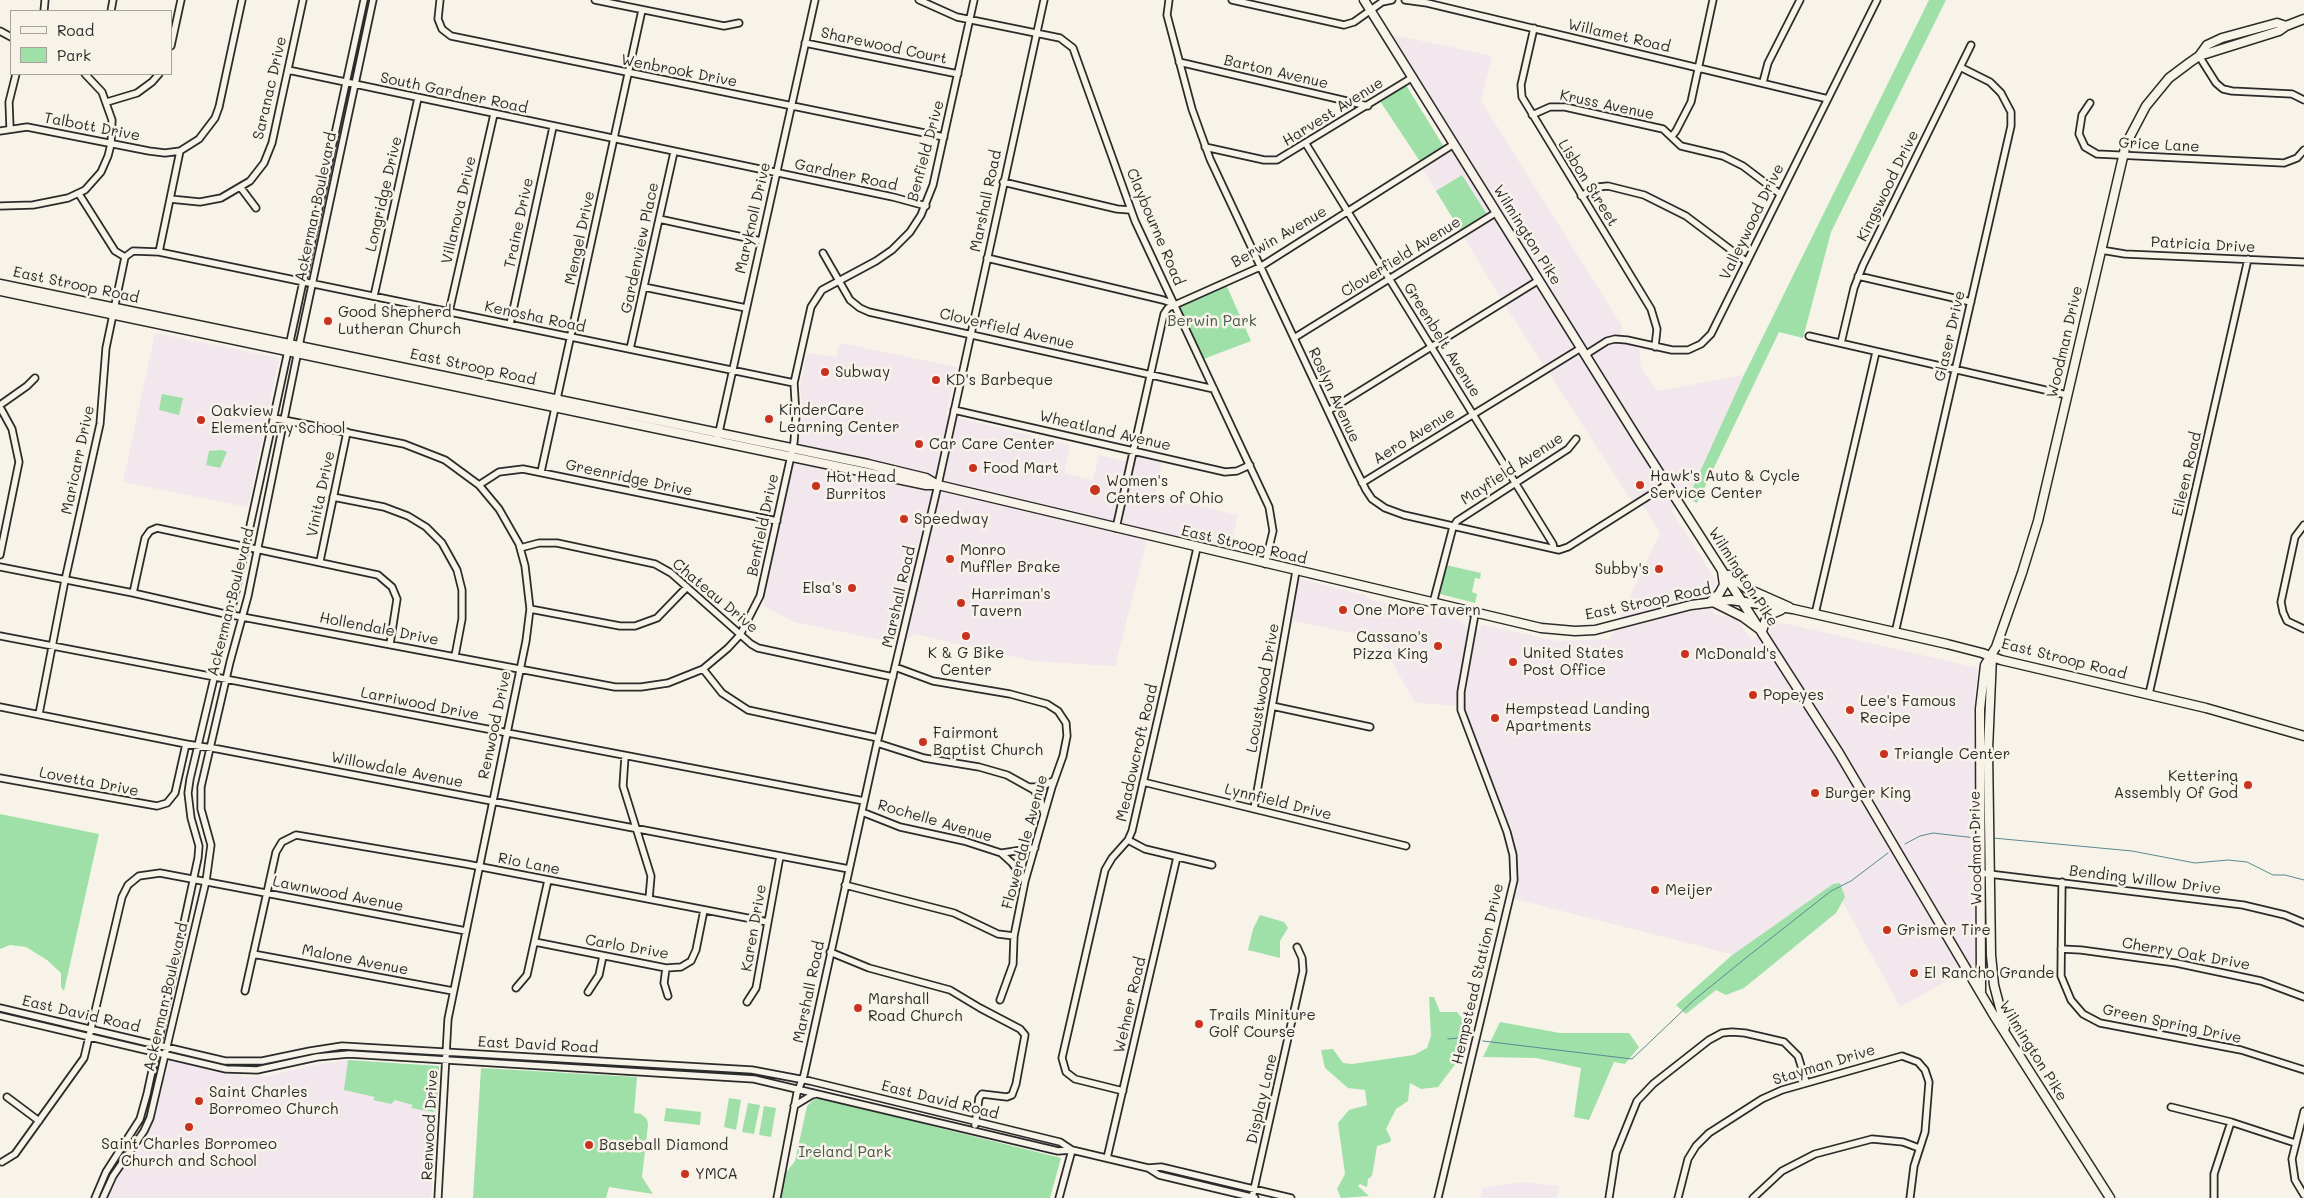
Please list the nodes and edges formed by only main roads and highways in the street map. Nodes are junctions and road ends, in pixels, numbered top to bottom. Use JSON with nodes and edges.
{"nodes":[{"id":1,"x":1364,"y":0,"type":"edge"},
{"id":2,"x":2304,"y":19,"type":"edge"},
{"id":3,"x":0,"y":284,"type":"edge"},
{"id":4,"x":0,"y":291,"type":"edge"},
{"id":5,"x":113,"y":311,"type":"junction"},
{"id":6,"x":556,"y":403,"type":"junction"},
{"id":7,"x":1722,"y":569,"type":"junction"},
{"id":8,"x":1711,"y":601,"type":"junction"},
{"id":9,"x":1744,"y":602,"type":"junction"},
{"id":10,"x":1782,"y":609,"type":"junction"},
{"id":11,"x":1792,"y":609,"type":"junction"},
{"id":12,"x":1762,"y":632,"type":"junction"},
{"id":13,"x":1992,"y":656,"type":"junction"},
{"id":14,"x":2304,"y":736,"type":"edge"},
{"id":15,"x":1985,"y":837,"type":"junction"},
{"id":16,"x":1981,"y":905,"type":"junction"},
{"id":17,"x":1991,"y":906,"type":"junction"},
{"id":18,"x":1981,"y":971,"type":"junction"},
{"id":19,"x":1992,"y":971,"type":"junction"},
{"id":20,"x":1981,"y":993,"type":"junction"},
{"id":21,"x":2008,"y":1037,"type":"junction"},
{"id":22,"x":2110,"y":1198,"type":"edge"}],
"edges":[{"from":1,"to":7,"type":"main road","name":"Wilmington Pike"},
{"from":2,"to":13,"type":"main road","name":"Woodman Drive"},
{"from":3,"to":5,"type":"main road","name":"East Stroop Road"},
{"from":4,"to":5,"type":"main road","name":"East Stroop Road"},
{"from":5,"to":6,"type":"main road","name":"East Stroop Road"},
{"from":5,"to":6,"type":"main road","name":"East Stroop Road"},
{"from":6,"to":8,"type":"main road","name":"East Stroop Road"},
{"from":7,"to":8,"type":"main road"},
{"from":7,"to":9,"type":"main road","name":"Wilmington Pike"},
{"from":7,"to":11,"type":"main road"},
{"from":8,"to":9,"type":"main road","name":"East Stroop Road"},
{"from":8,"to":12,"type":"main road"},
{"from":9,"to":10,"type":"main road","name":"East Stroop Road"},
{"from":9,"to":12,"type":"main road","name":"Wilmington Pike"},
{"from":10,"to":11,"type":"main road","name":"East Stroop Road"},
{"from":10,"to":12,"type":"main road"},
{"from":11,"to":13,"type":"main road","name":"East Stroop Road"},
{"from":12,"to":20,"type":"main road","name":"Wilmington Pike"},
{"from":13,"to":14,"type":"main road","name":"East Stroop Road"},
{"from":13,"to":15,"type":"main road","name":"Woodman Drive"},
{"from":15,"to":16,"type":"main road","name":"Woodman Drive"},
{"from":15,"to":17,"type":"main road","name":"Woodman Drive"},
{"from":16,"to":17,"type":"main road"},
{"from":16,"to":18,"type":"main road","name":"Woodman Drive"},
{"from":17,"to":19,"type":"main road","name":"Woodman Drive"},
{"from":18,"to":19,"type":"main road"},
{"from":18,"to":20,"type":"main road","name":"Woodman Drive"},
{"from":19,"to":21,"type":"main road","name":"Woodman Drive"},
{"from":20,"to":21,"type":"main road","name":"Wilmington Pike"},
{"from":21,"to":22,"type":"main road","name":"Wilmington Pike"}]}
